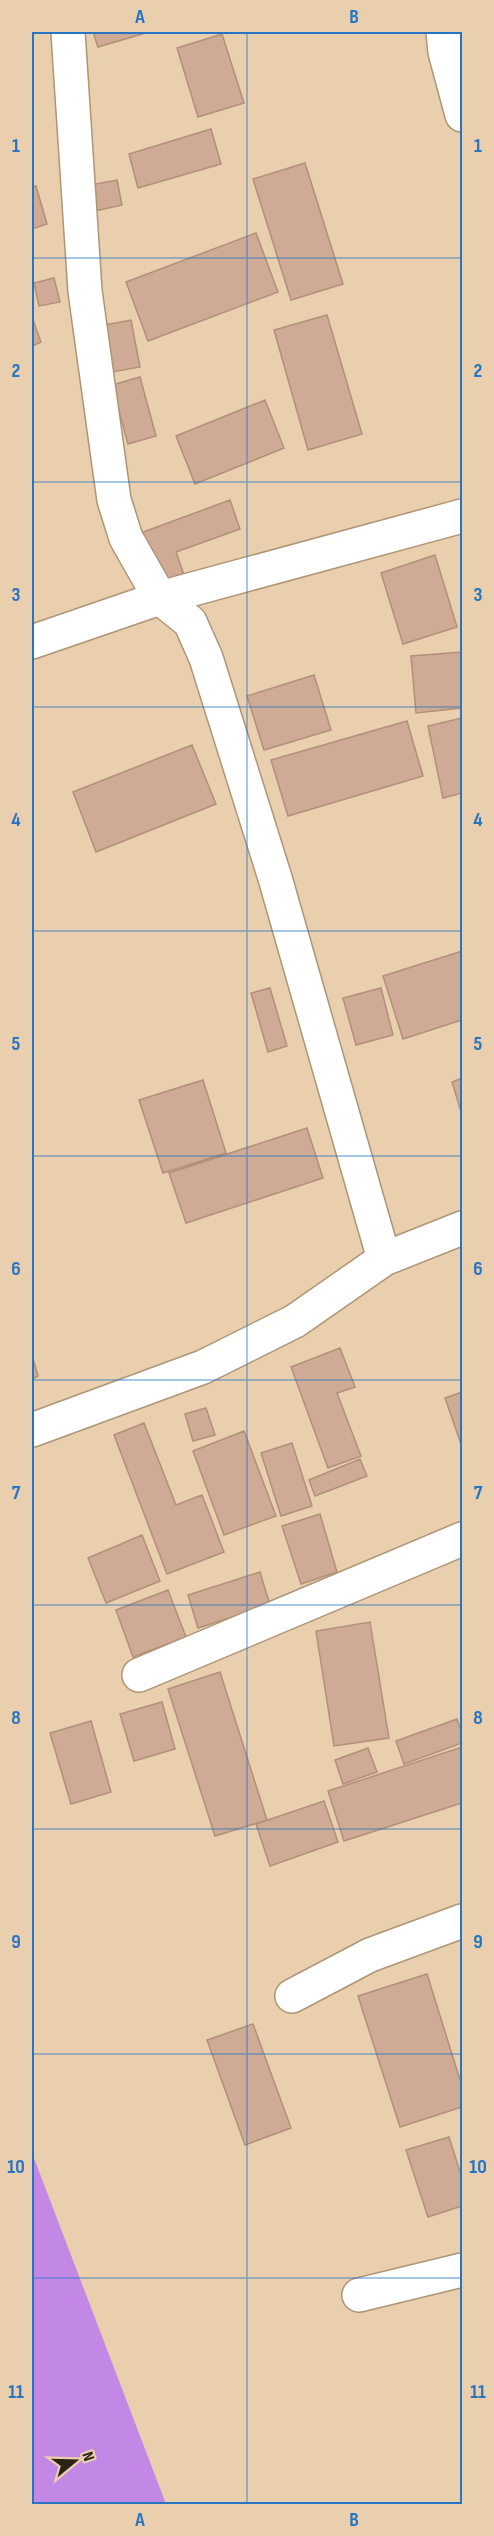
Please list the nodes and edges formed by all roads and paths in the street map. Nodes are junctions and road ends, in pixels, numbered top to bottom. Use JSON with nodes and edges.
{"nodes":[{"id":1,"x":68,"y":32,"type":"edge"},
{"id":2,"x":443,"y":32,"type":"edge"},
{"id":3,"x":462,"y":115,"type":"edge"},
{"id":4,"x":462,"y":516,"type":"edge"},
{"id":5,"x":160,"y":598,"type":"junction"},
{"id":6,"x":32,"y":642,"type":"edge"},
{"id":7,"x":462,"y":1228,"type":"edge"},
{"id":8,"x":384,"y":1259,"type":"junction"},
{"id":9,"x":32,"y":1430,"type":"edge"},
{"id":10,"x":462,"y":1539,"type":"edge"},
{"id":11,"x":139,"y":1675,"type":"dead end"},
{"id":12,"x":462,"y":1921,"type":"edge"},
{"id":13,"x":292,"y":1996,"type":"dead end"},
{"id":14,"x":462,"y":2270,"type":"edge"},
{"id":15,"x":359,"y":2295,"type":"dead end"}],
"edges":[{"from":1,"to":5,"type":"street"},
{"from":2,"to":3,"type":"street"},
{"from":4,"to":5,"type":"street"},
{"from":5,"to":6,"type":"street"},
{"from":5,"to":8,"type":"street"},
{"from":7,"to":8,"type":"street"},
{"from":8,"to":9,"type":"street"},
{"from":10,"to":11,"type":"street"},
{"from":12,"to":13,"type":"street"},
{"from":14,"to":15,"type":"street"}]}
